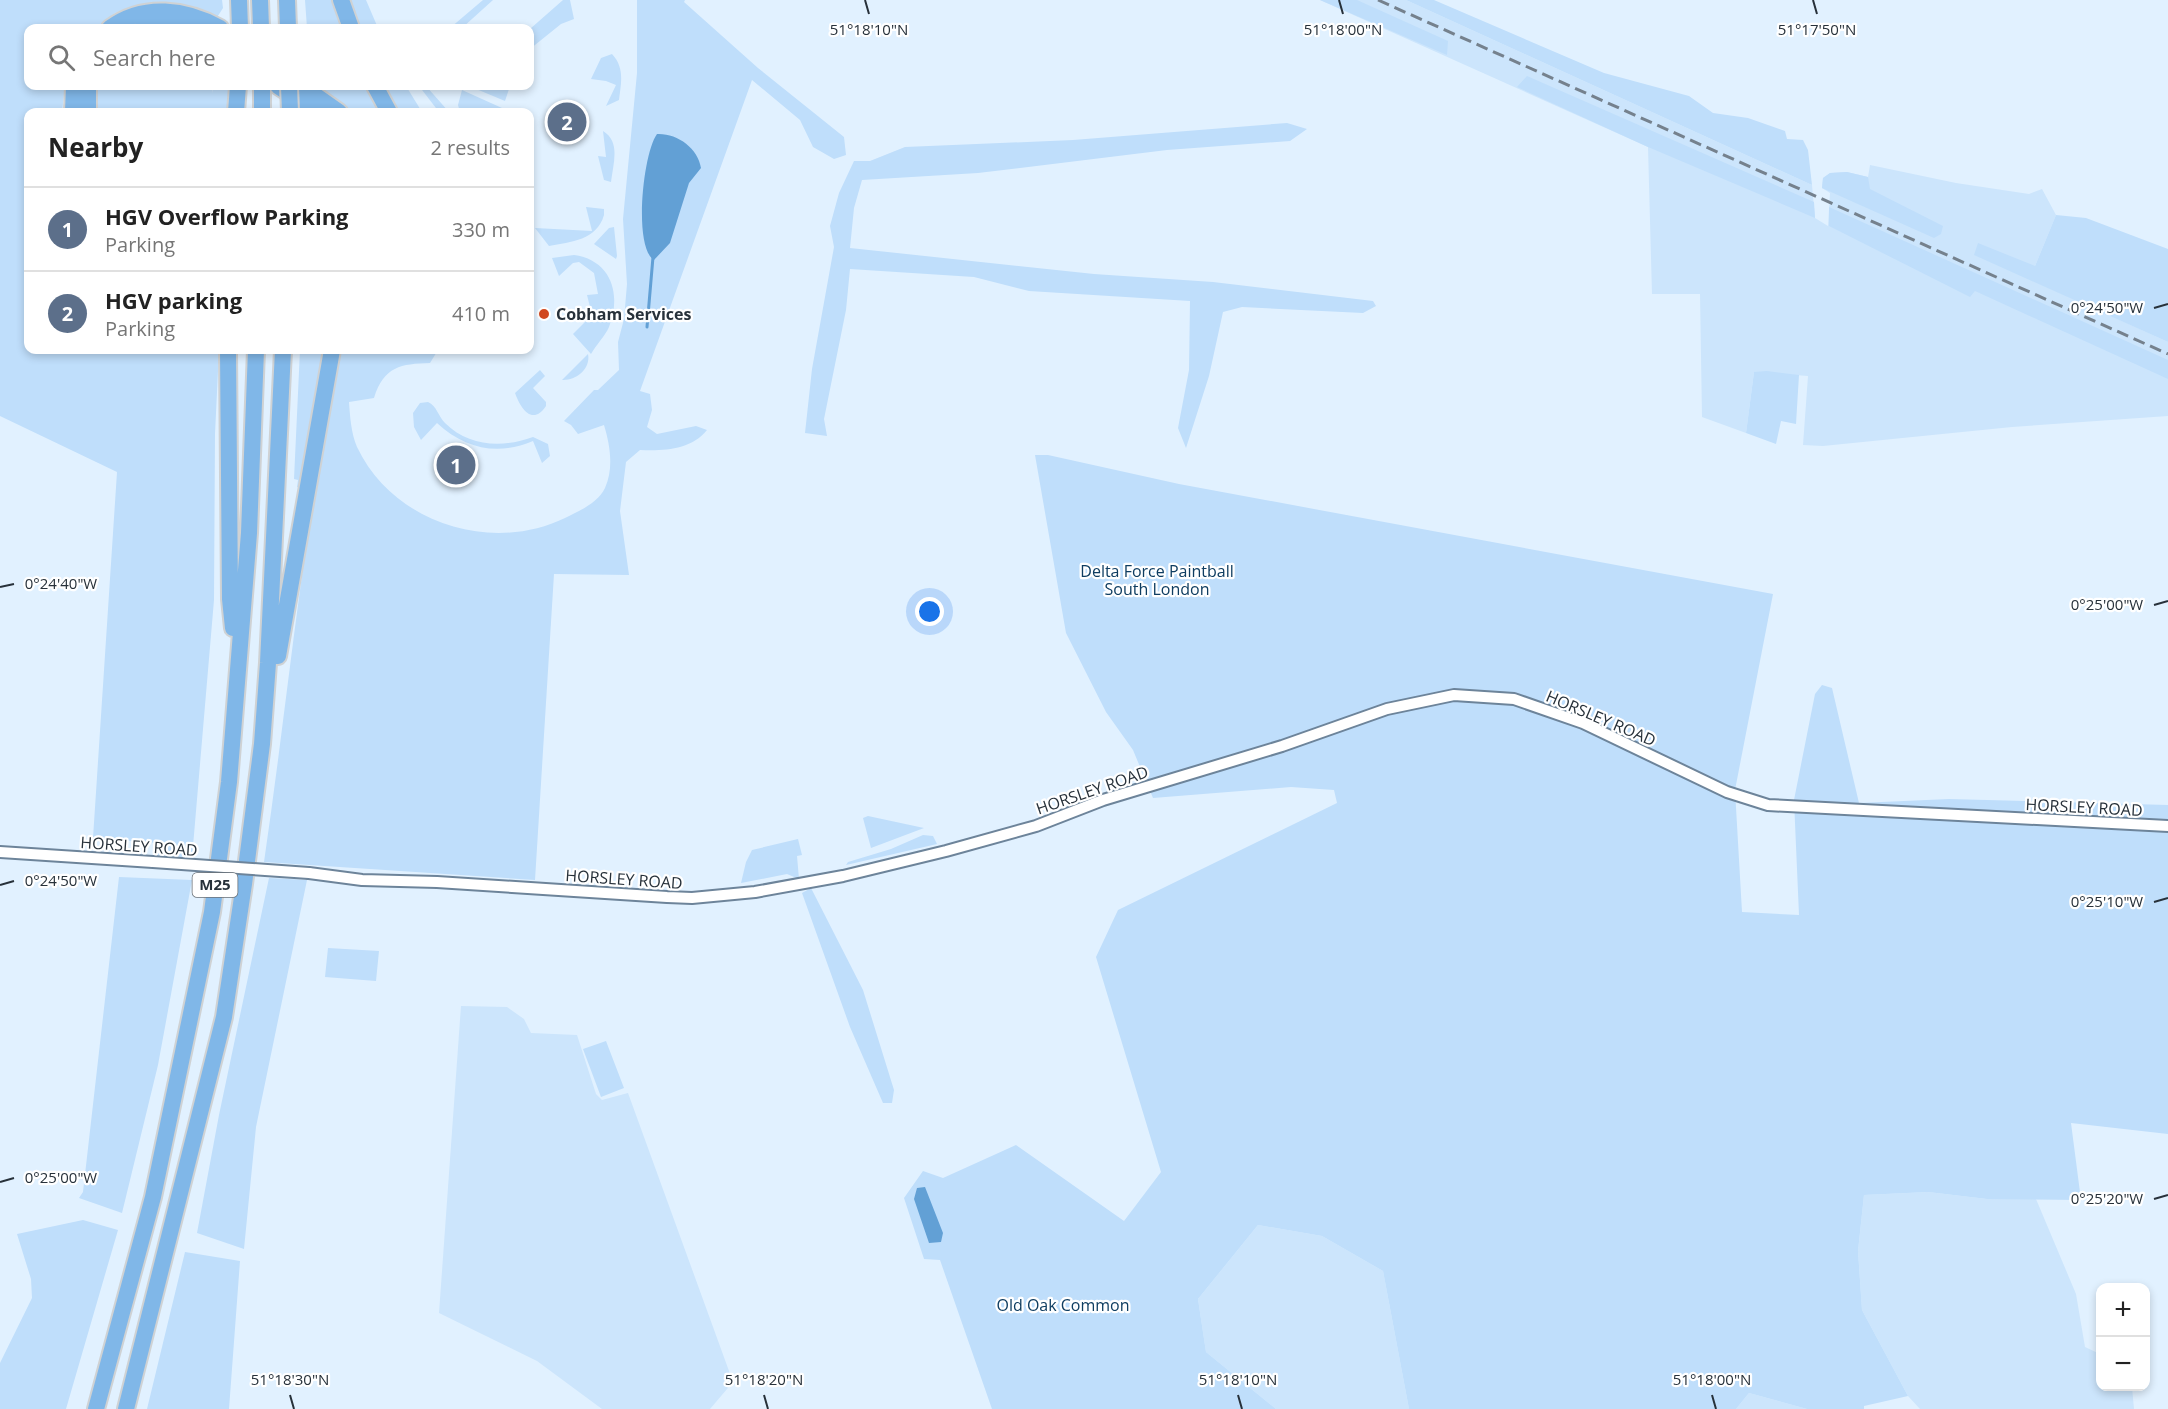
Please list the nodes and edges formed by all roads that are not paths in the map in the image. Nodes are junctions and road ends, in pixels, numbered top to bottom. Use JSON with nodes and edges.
{"nodes":[{"id":1,"x":239,"y":0,"type":"edge"},
{"id":2,"x":260,"y":0,"type":"edge"},
{"id":3,"x":287,"y":0,"type":"edge"},
{"id":4,"x":341,"y":0,"type":"edge"},
{"id":5,"x":116,"y":24,"type":"edge"},
{"id":6,"x":213,"y":24,"type":"edge"},
{"id":7,"x":240,"y":24,"type":"edge"},
{"id":8,"x":261,"y":24,"type":"edge"},
{"id":9,"x":288,"y":24,"type":"edge"},
{"id":10,"x":350,"y":24,"type":"edge"},
{"id":11,"x":74,"y":90,"type":"edge"},
{"id":12,"x":88,"y":90,"type":"edge"},
{"id":13,"x":238,"y":90,"type":"edge"},
{"id":14,"x":262,"y":90,"type":"edge"},
{"id":15,"x":284,"y":90,"type":"edge"},
{"id":16,"x":289,"y":90,"type":"edge"},
{"id":17,"x":308,"y":90,"type":"edge"},
{"id":18,"x":377,"y":90,"type":"edge"},
{"id":19,"x":73,"y":108,"type":"edge"},
{"id":20,"x":88,"y":108,"type":"edge"},
{"id":21,"x":236,"y":108,"type":"edge"},
{"id":22,"x":262,"y":108,"type":"edge"},
{"id":23,"x":290,"y":108,"type":"edge"},
{"id":24,"x":311,"y":108,"type":"edge"},
{"id":25,"x":333,"y":108,"type":"edge"},
{"id":26,"x":387,"y":108,"type":"edge"},
{"id":27,"x":228,"y":354,"type":"edge"},
{"id":28,"x":256,"y":354,"type":"edge"},
{"id":29,"x":283,"y":354,"type":"edge"},
{"id":30,"x":331,"y":354,"type":"edge"},
{"id":31,"x":237,"y":671,"type":"junction"},
{"id":32,"x":262,"y":744,"type":"junction"},
{"id":33,"x":2168,"y":826,"type":"edge"},
{"id":34,"x":0,"y":852,"type":"edge"},
{"id":35,"x":96,"y":1409,"type":"edge"},
{"id":36,"x":126,"y":1409,"type":"edge"}],
"edges":[{"from":1,"to":7,"type":"highway"},
{"from":2,"to":8,"type":"highway"},
{"from":3,"to":9,"type":"highway"},
{"from":4,"to":10,"type":"highway"},
{"from":5,"to":6,"type":"highway"},
{"from":11,"to":19,"type":"highway"},
{"from":12,"to":20,"type":"highway"},
{"from":13,"to":21,"type":"highway"},
{"from":14,"to":22,"type":"highway"},
{"from":15,"to":24,"type":"highway"},
{"from":16,"to":23,"type":"highway","bridge":true},
{"from":17,"to":25,"type":"highway"},
{"from":18,"to":26,"type":"highway"},
{"from":27,"to":31,"type":"highway","number":"M25"},
{"from":28,"to":31,"type":"highway","number":"M25"},
{"from":29,"to":32,"type":"highway","number":"M25"},
{"from":30,"to":32,"type":"highway","number":"M25"},
{"from":31,"to":35,"type":"highway","number":"M25"},
{"from":32,"to":36,"type":"highway","number":"M25"},
{"from":33,"to":34,"type":"street","name":"HORSLEY ROAD","bridge":true}]}
